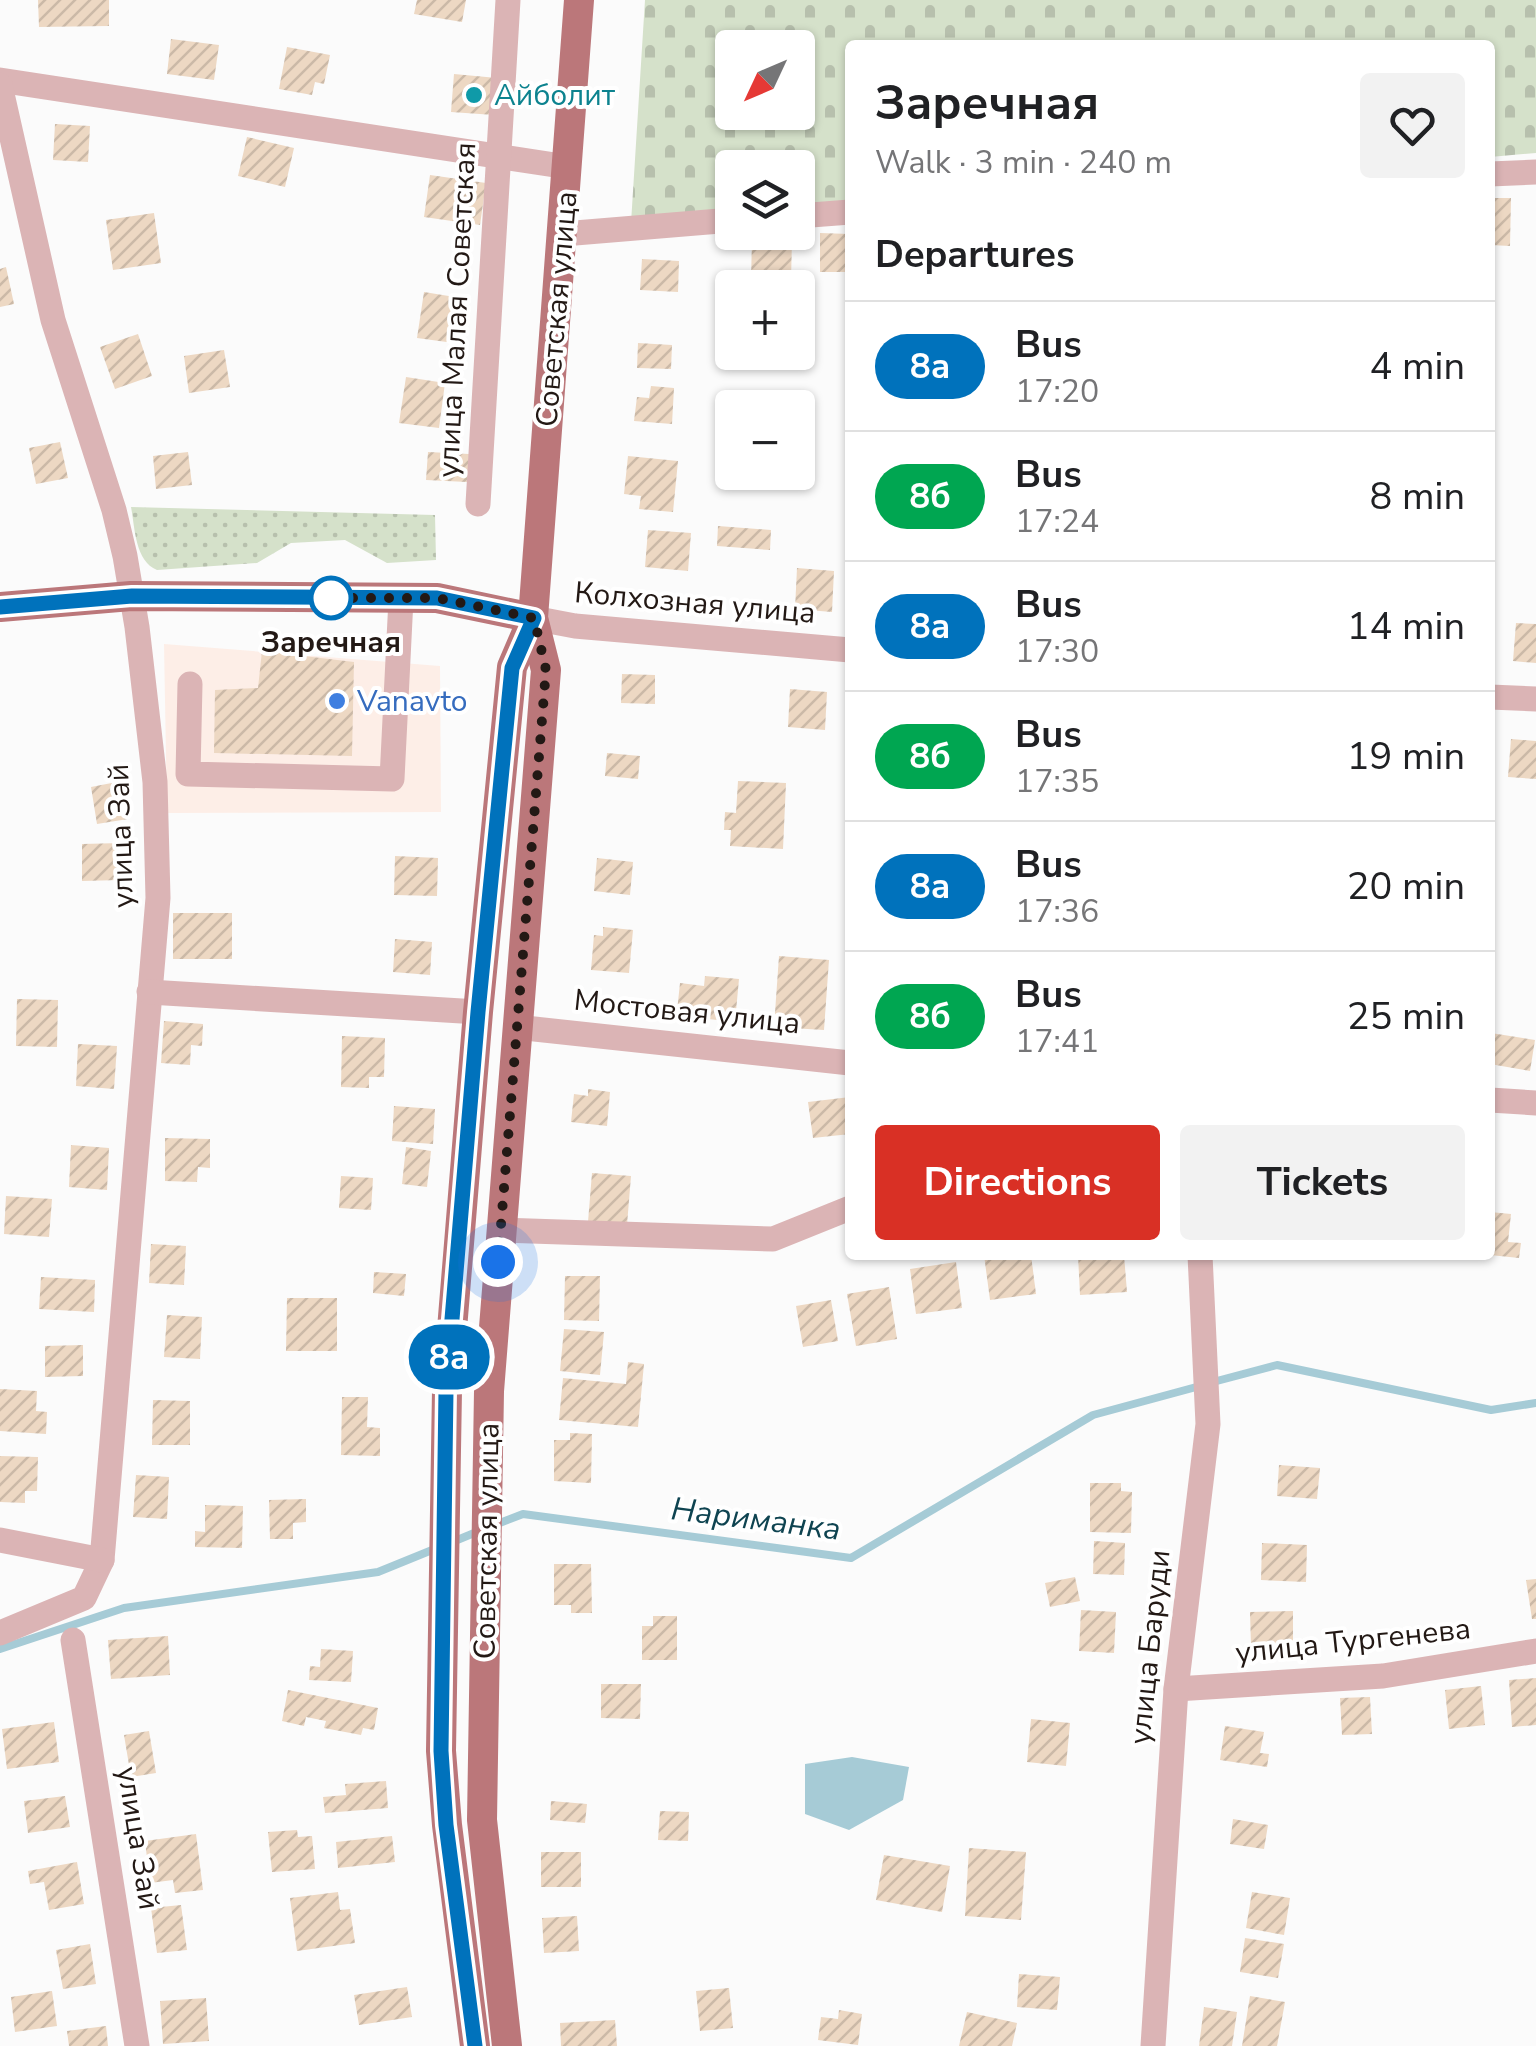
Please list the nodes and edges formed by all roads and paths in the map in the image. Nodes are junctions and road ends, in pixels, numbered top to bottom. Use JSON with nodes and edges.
{"nodes":[{"id":1,"x":508,"y":0,"type":"edge"},
{"id":2,"x":579,"y":0,"type":"edge"},
{"id":3,"x":0,"y":82,"type":"edge"},
{"id":4,"x":499,"y":155,"type":"junction"},
{"id":5,"x":568,"y":166,"type":"junction"},
{"id":6,"x":1536,"y":172,"type":"edge"},
{"id":7,"x":1495,"y":174,"type":"edge"},
{"id":8,"x":845,"y":212,"type":"edge"},
{"id":9,"x":815,"y":215,"type":"edge"},
{"id":10,"x":715,"y":221,"type":"edge"},
{"id":11,"x":563,"y":234,"type":"junction"},
{"id":12,"x":478,"y":504,"type":"dead end"},
{"id":13,"x":132,"y":596,"type":"junction"},
{"id":14,"x":402,"y":599,"type":"junction"},
{"id":15,"x":0,"y":608,"type":"edge"},
{"id":16,"x":534,"y":618,"type":"junction"},
{"id":17,"x":845,"y":650,"type":"edge"},
{"id":18,"x":190,"y":684,"type":"dead end"},
{"id":19,"x":1495,"y":697,"type":"edge"},
{"id":20,"x":1536,"y":700,"type":"edge"},
{"id":21,"x":150,"y":992,"type":"junction"},
{"id":22,"x":478,"y":1012,"type":"junction"},
{"id":23,"x":516,"y":1027,"type":"junction"},
{"id":24,"x":845,"y":1062,"type":"edge"},
{"id":25,"x":1495,"y":1100,"type":"edge"},
{"id":26,"x":1536,"y":1104,"type":"edge"},
{"id":27,"x":845,"y":1210,"type":"edge"},
{"id":28,"x":500,"y":1230,"type":"junction"},
{"id":29,"x":1200,"y":1260,"type":"edge"},
{"id":30,"x":0,"y":1540,"type":"edge"},
{"id":31,"x":102,"y":1560,"type":"junction"},
{"id":32,"x":0,"y":1633,"type":"edge"},
{"id":33,"x":74,"y":1640,"type":"dead end"},
{"id":34,"x":1536,"y":1651,"type":"edge"},
{"id":35,"x":1176,"y":1689,"type":"junction"},
{"id":36,"x":138,"y":2046,"type":"edge"},
{"id":37,"x":475,"y":2046,"type":"edge"},
{"id":38,"x":507,"y":2046,"type":"edge"},
{"id":39,"x":1154,"y":2046,"type":"edge"}],
"edges":[{"from":1,"to":4,"type":"street","name":"улица Малая Советская"},
{"from":2,"to":5,"type":"main road","name":"Советская улица"},
{"from":3,"to":4,"type":"street"},
{"from":3,"to":13,"type":"street","name":"улица Зай"},
{"from":4,"to":5,"type":"street"},
{"from":4,"to":12,"type":"street","name":"улица Малая Советская"},
{"from":5,"to":11,"type":"main road","name":"Советская улица"},
{"from":6,"to":7,"type":"street"},
{"from":8,"to":9,"type":"street"},
{"from":10,"to":11,"type":"street"},
{"from":11,"to":16,"type":"main road","name":"Советская улица"},
{"from":13,"to":14,"type":"main road"},
{"from":13,"to":15,"type":"main road"},
{"from":13,"to":21,"type":"street","name":"улица Зай"},
{"from":14,"to":16,"type":"main road"},
{"from":14,"to":18,"type":"street"},
{"from":16,"to":17,"type":"street","name":"Колхозная улица"},
{"from":16,"to":22,"type":"main road","name":"Советская улица"},
{"from":16,"to":23,"type":"main road","name":"Советская улица"},
{"from":19,"to":20,"type":"street"},
{"from":21,"to":22,"type":"street"},
{"from":21,"to":31,"type":"street","name":"улица Зай"},
{"from":22,"to":37,"type":"main road","name":"Советская улица"},
{"from":23,"to":24,"type":"street","name":"Мостовая улица"},
{"from":23,"to":28,"type":"main road","name":"Советская улица"},
{"from":25,"to":26,"type":"street"},
{"from":27,"to":28,"type":"street"},
{"from":28,"to":38,"type":"main road","name":"Советская улица"},
{"from":29,"to":35,"type":"street","name":"улица Баруди"},
{"from":30,"to":31,"type":"street"},
{"from":31,"to":32,"type":"street","name":"улица Зай"},
{"from":33,"to":36,"type":"street","name":"улица Зай"},
{"from":34,"to":35,"type":"street","name":"улица Тургенева"},
{"from":35,"to":39,"type":"street","name":"улица Баруди"}]}
